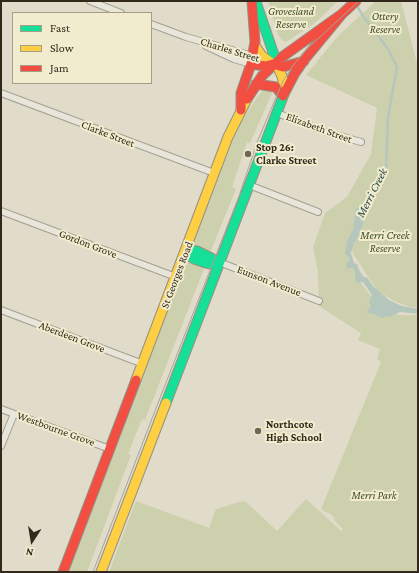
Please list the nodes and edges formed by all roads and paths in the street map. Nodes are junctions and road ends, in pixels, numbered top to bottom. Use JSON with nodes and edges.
{"nodes":[{"id":1,"x":90,"y":1,"type":"edge"},
{"id":2,"x":254,"y":1,"type":"edge"},
{"id":3,"x":356,"y":1,"type":"edge"},
{"id":4,"x":118,"y":12,"type":"edge"},
{"id":5,"x":342,"y":14,"type":"junction"},
{"id":6,"x":152,"y":24,"type":"edge"},
{"id":7,"x":255,"y":46,"type":"junction"},
{"id":8,"x":306,"y":58,"type":"junction"},
{"id":9,"x":252,"y":60,"type":"junction"},
{"id":10,"x":273,"y":64,"type":"junction"},
{"id":11,"x":256,"y":84,"type":"junction"},
{"id":12,"x":1,"y":93,"type":"edge"},
{"id":13,"x":283,"y":96,"type":"junction"},
{"id":14,"x":241,"y":110,"type":"junction"},
{"id":15,"x":277,"y":113,"type":"junction"},
{"id":16,"x":361,"y":142,"type":"dead end"},
{"id":17,"x":214,"y":173,"type":"junction"},
{"id":18,"x":249,"y":186,"type":"junction"},
{"id":19,"x":1,"y":211,"type":"edge"},
{"id":20,"x":318,"y":212,"type":"dead end"},
{"id":21,"x":186,"y":252,"type":"junction"},
{"id":22,"x":219,"y":262,"type":"junction"},
{"id":23,"x":176,"y":277,"type":"junction"},
{"id":24,"x":319,"y":300,"type":"dead end"},
{"id":25,"x":1,"y":310,"type":"edge"},
{"id":26,"x":143,"y":364,"type":"junction"},
{"id":27,"x":1,"y":409,"type":"edge"},
{"id":28,"x":14,"y":414,"type":"junction"},
{"id":29,"x":1,"y":446,"type":"edge"},
{"id":30,"x":110,"y":449,"type":"junction"},
{"id":31,"x":63,"y":572,"type":"edge"},
{"id":32,"x":101,"y":572,"type":"edge"}],
"edges":[{"from":1,"to":4,"type":"street"},
{"from":2,"to":7,"type":"main road"},
{"from":2,"to":10,"type":"main road"},
{"from":3,"to":5,"type":"main road","name":"St Georges Road"},
{"from":5,"to":8,"type":"main road","name":"St Georges Road"},
{"from":5,"to":10,"type":"main road","name":"St Georges Road"},
{"from":6,"to":9,"type":"street","name":"Charles Street"},
{"from":7,"to":9,"type":"main road"},
{"from":7,"to":10,"type":"main road"},
{"from":8,"to":10,"type":"main road"},
{"from":8,"to":13,"type":"main road","name":"St Georges Road"},
{"from":9,"to":10,"type":"main road","name":"Charles Street"},
{"from":9,"to":14,"type":"main road"},
{"from":10,"to":11,"type":"main road","name":"St Georges Road"},
{"from":10,"to":13,"type":"main road"},
{"from":11,"to":13,"type":"main road"},
{"from":11,"to":14,"type":"main road","name":"St Georges Road"},
{"from":12,"to":17,"type":"street","name":"Clarke Street"},
{"from":13,"to":15,"type":"main road","name":"St Georges Road"},
{"from":14,"to":17,"type":"main road","name":"St Georges Road"},
{"from":15,"to":16,"type":"street","name":"Elizabeth Street"},
{"from":15,"to":18,"type":"main road","name":"St Georges Road"},
{"from":17,"to":21,"type":"main road","name":"St Georges Road"},
{"from":18,"to":20,"type":"street"},
{"from":18,"to":22,"type":"main road","name":"St Georges Road"},
{"from":19,"to":23,"type":"street","name":"Gordon Grove"},
{"from":21,"to":22,"type":"main road"},
{"from":21,"to":23,"type":"main road","name":"St Georges Road"},
{"from":22,"to":24,"type":"street","name":"Eunson Avenue"},
{"from":22,"to":32,"type":"main road","name":"St Georges Road"},
{"from":23,"to":26,"type":"main road","name":"St Georges Road"},
{"from":25,"to":26,"type":"street","name":"Aberdeen Grove"},
{"from":26,"to":30,"type":"main road","name":"St Georges Road"},
{"from":27,"to":28,"type":"street","name":"Westbourne Grove"},
{"from":28,"to":29,"type":"street"},
{"from":28,"to":30,"type":"street","name":"Westbourne Grove"},
{"from":30,"to":31,"type":"main road","name":"St Georges Road"}]}
